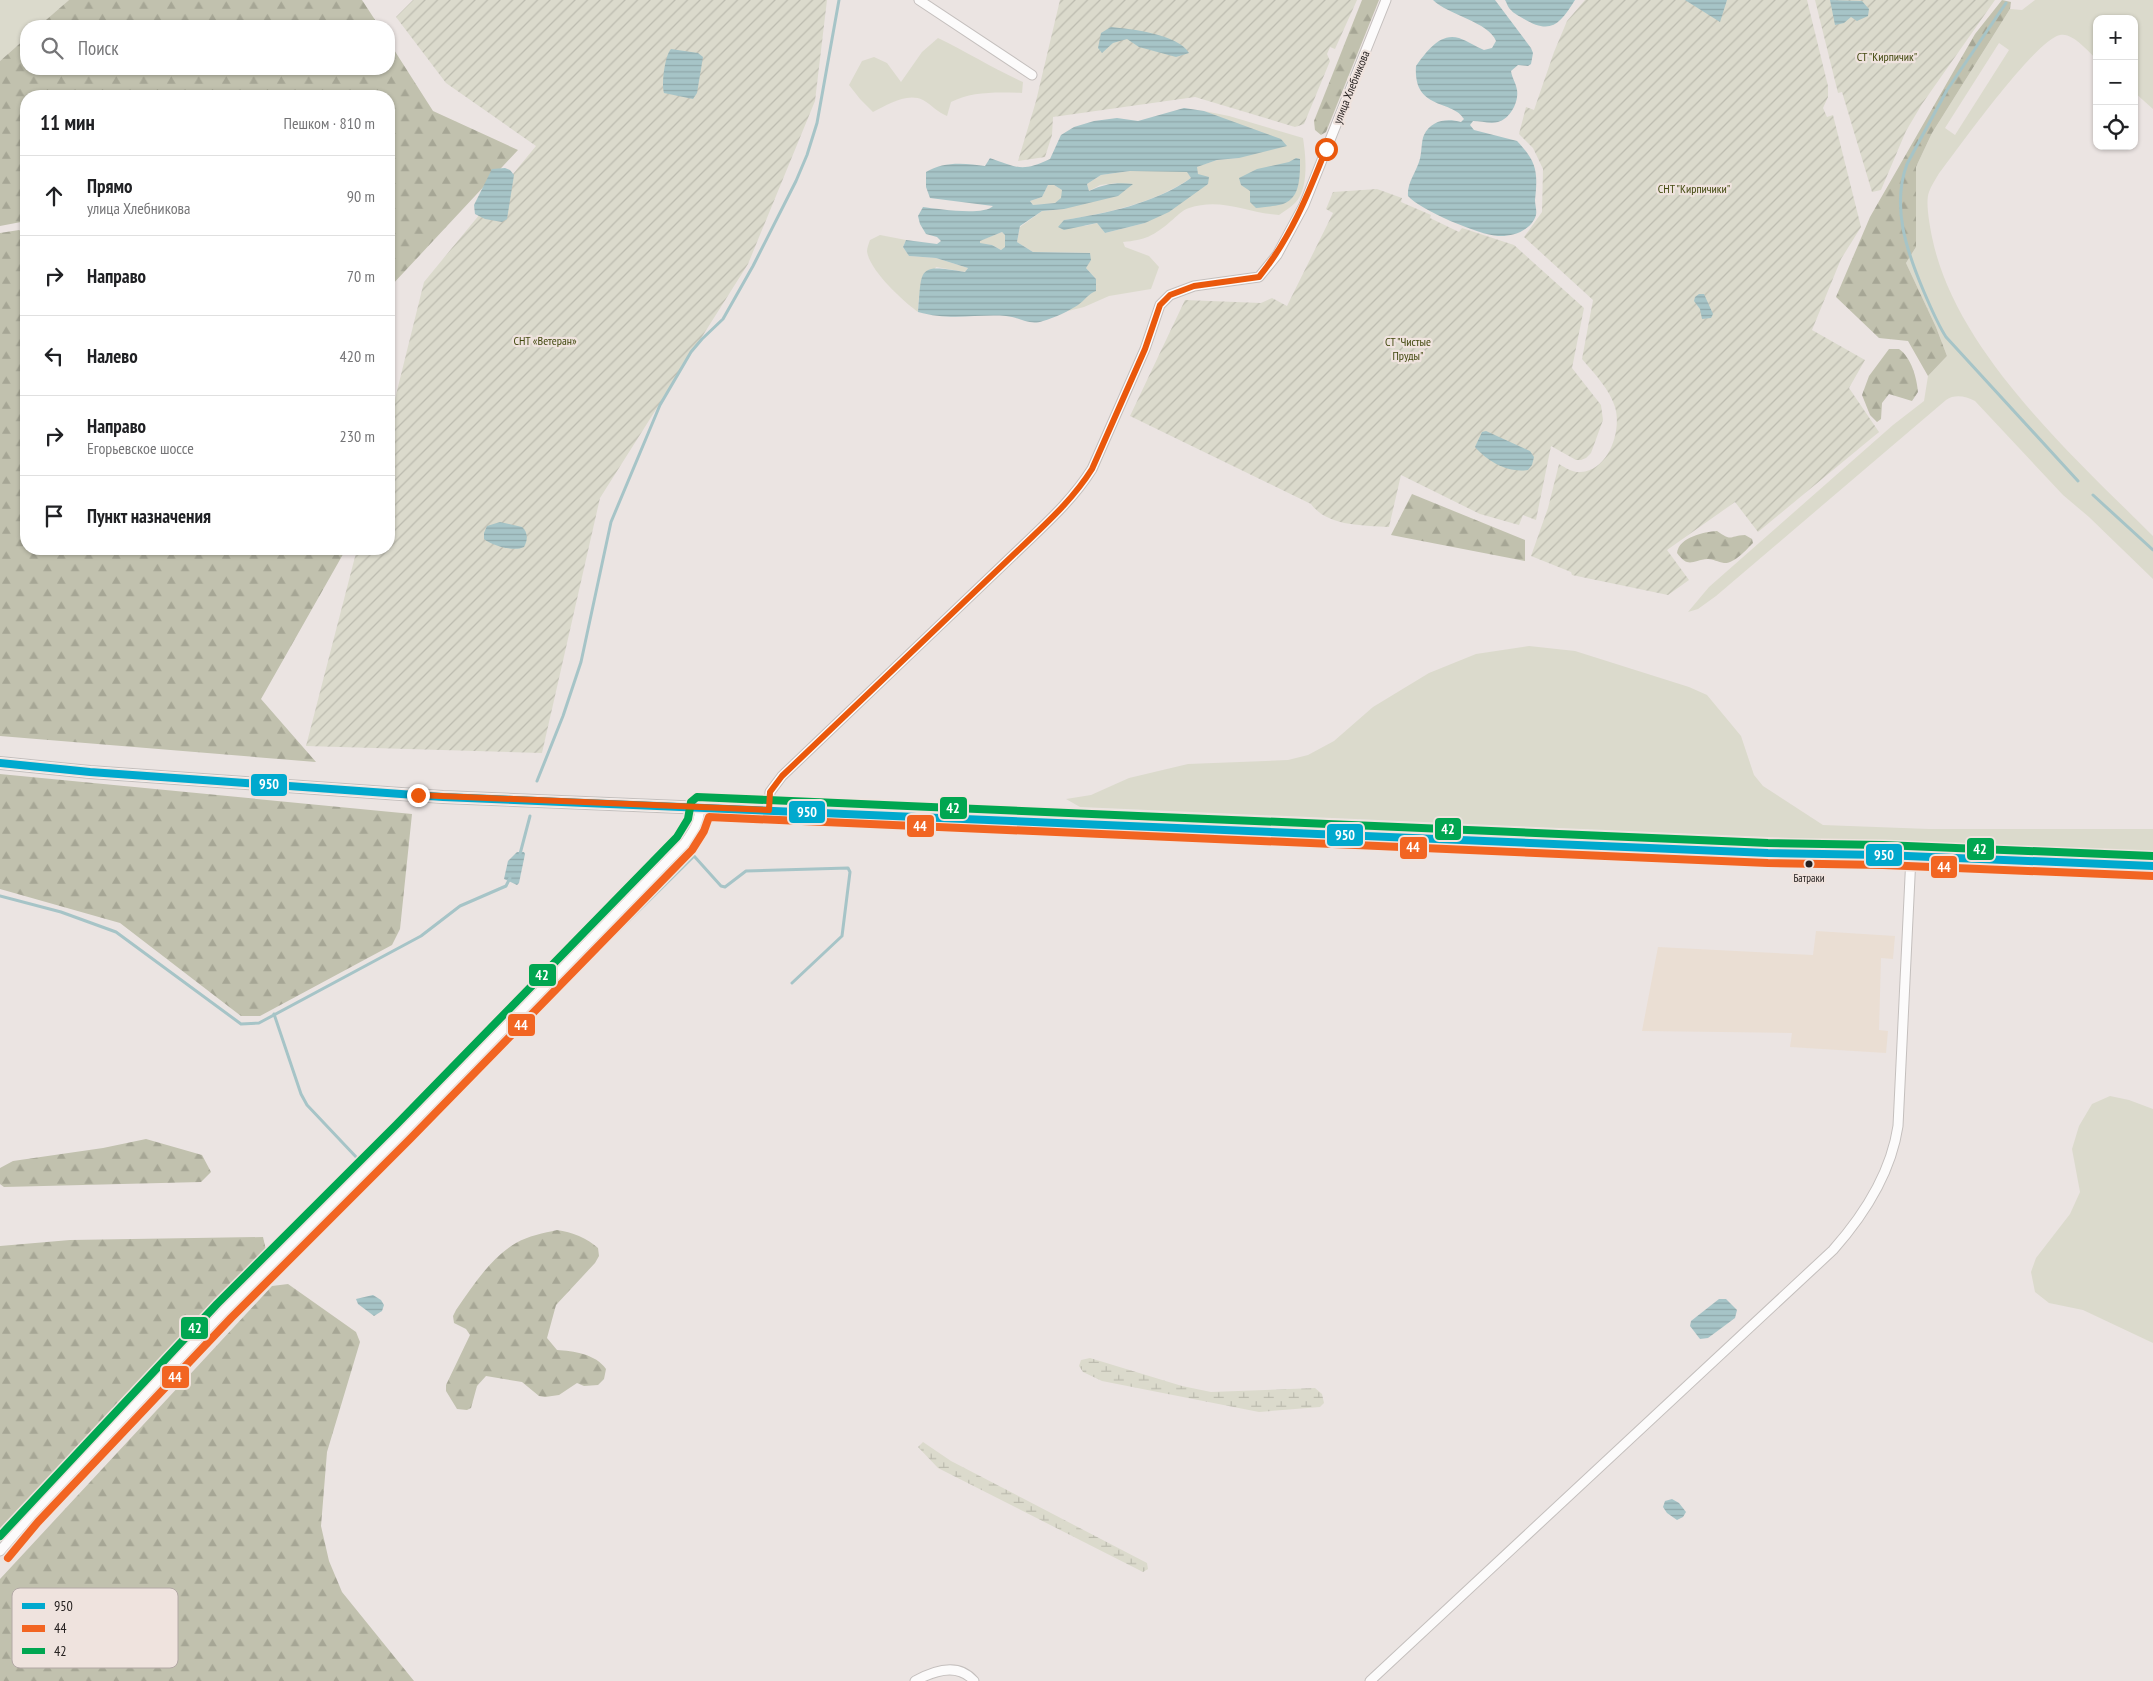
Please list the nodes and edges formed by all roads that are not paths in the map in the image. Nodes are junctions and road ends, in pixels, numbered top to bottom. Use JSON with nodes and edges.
{"nodes":[{"id":1,"x":919,"y":0,"type":"edge"},
{"id":2,"x":1386,"y":0,"type":"edge"},
{"id":3,"x":1032,"y":75,"type":"dead end"},
{"id":4,"x":0,"y":763,"type":"edge"},
{"id":5,"x":700,"y":807,"type":"junction"},
{"id":6,"x":769,"y":810,"type":"junction"},
{"id":7,"x":1911,"y":856,"type":"junction"},
{"id":8,"x":2153,"y":866,"type":"edge"},
{"id":9,"x":0,"y":1551,"type":"edge"},
{"id":10,"x":915,"y":1681,"type":"edge"},
{"id":11,"x":974,"y":1681,"type":"edge"},
{"id":12,"x":1370,"y":1681,"type":"edge"}],
"edges":[{"from":1,"to":3,"type":"street"},
{"from":2,"to":6,"type":"street","name":"улица Хлебникова"},
{"from":4,"to":5,"type":"main road"},
{"from":5,"to":6,"type":"main road"},
{"from":5,"to":9,"type":"street"},
{"from":6,"to":7,"type":"main road"},
{"from":7,"to":8,"type":"main road"},
{"from":7,"to":12,"type":"street"},
{"from":10,"to":11,"type":"street"}]}
